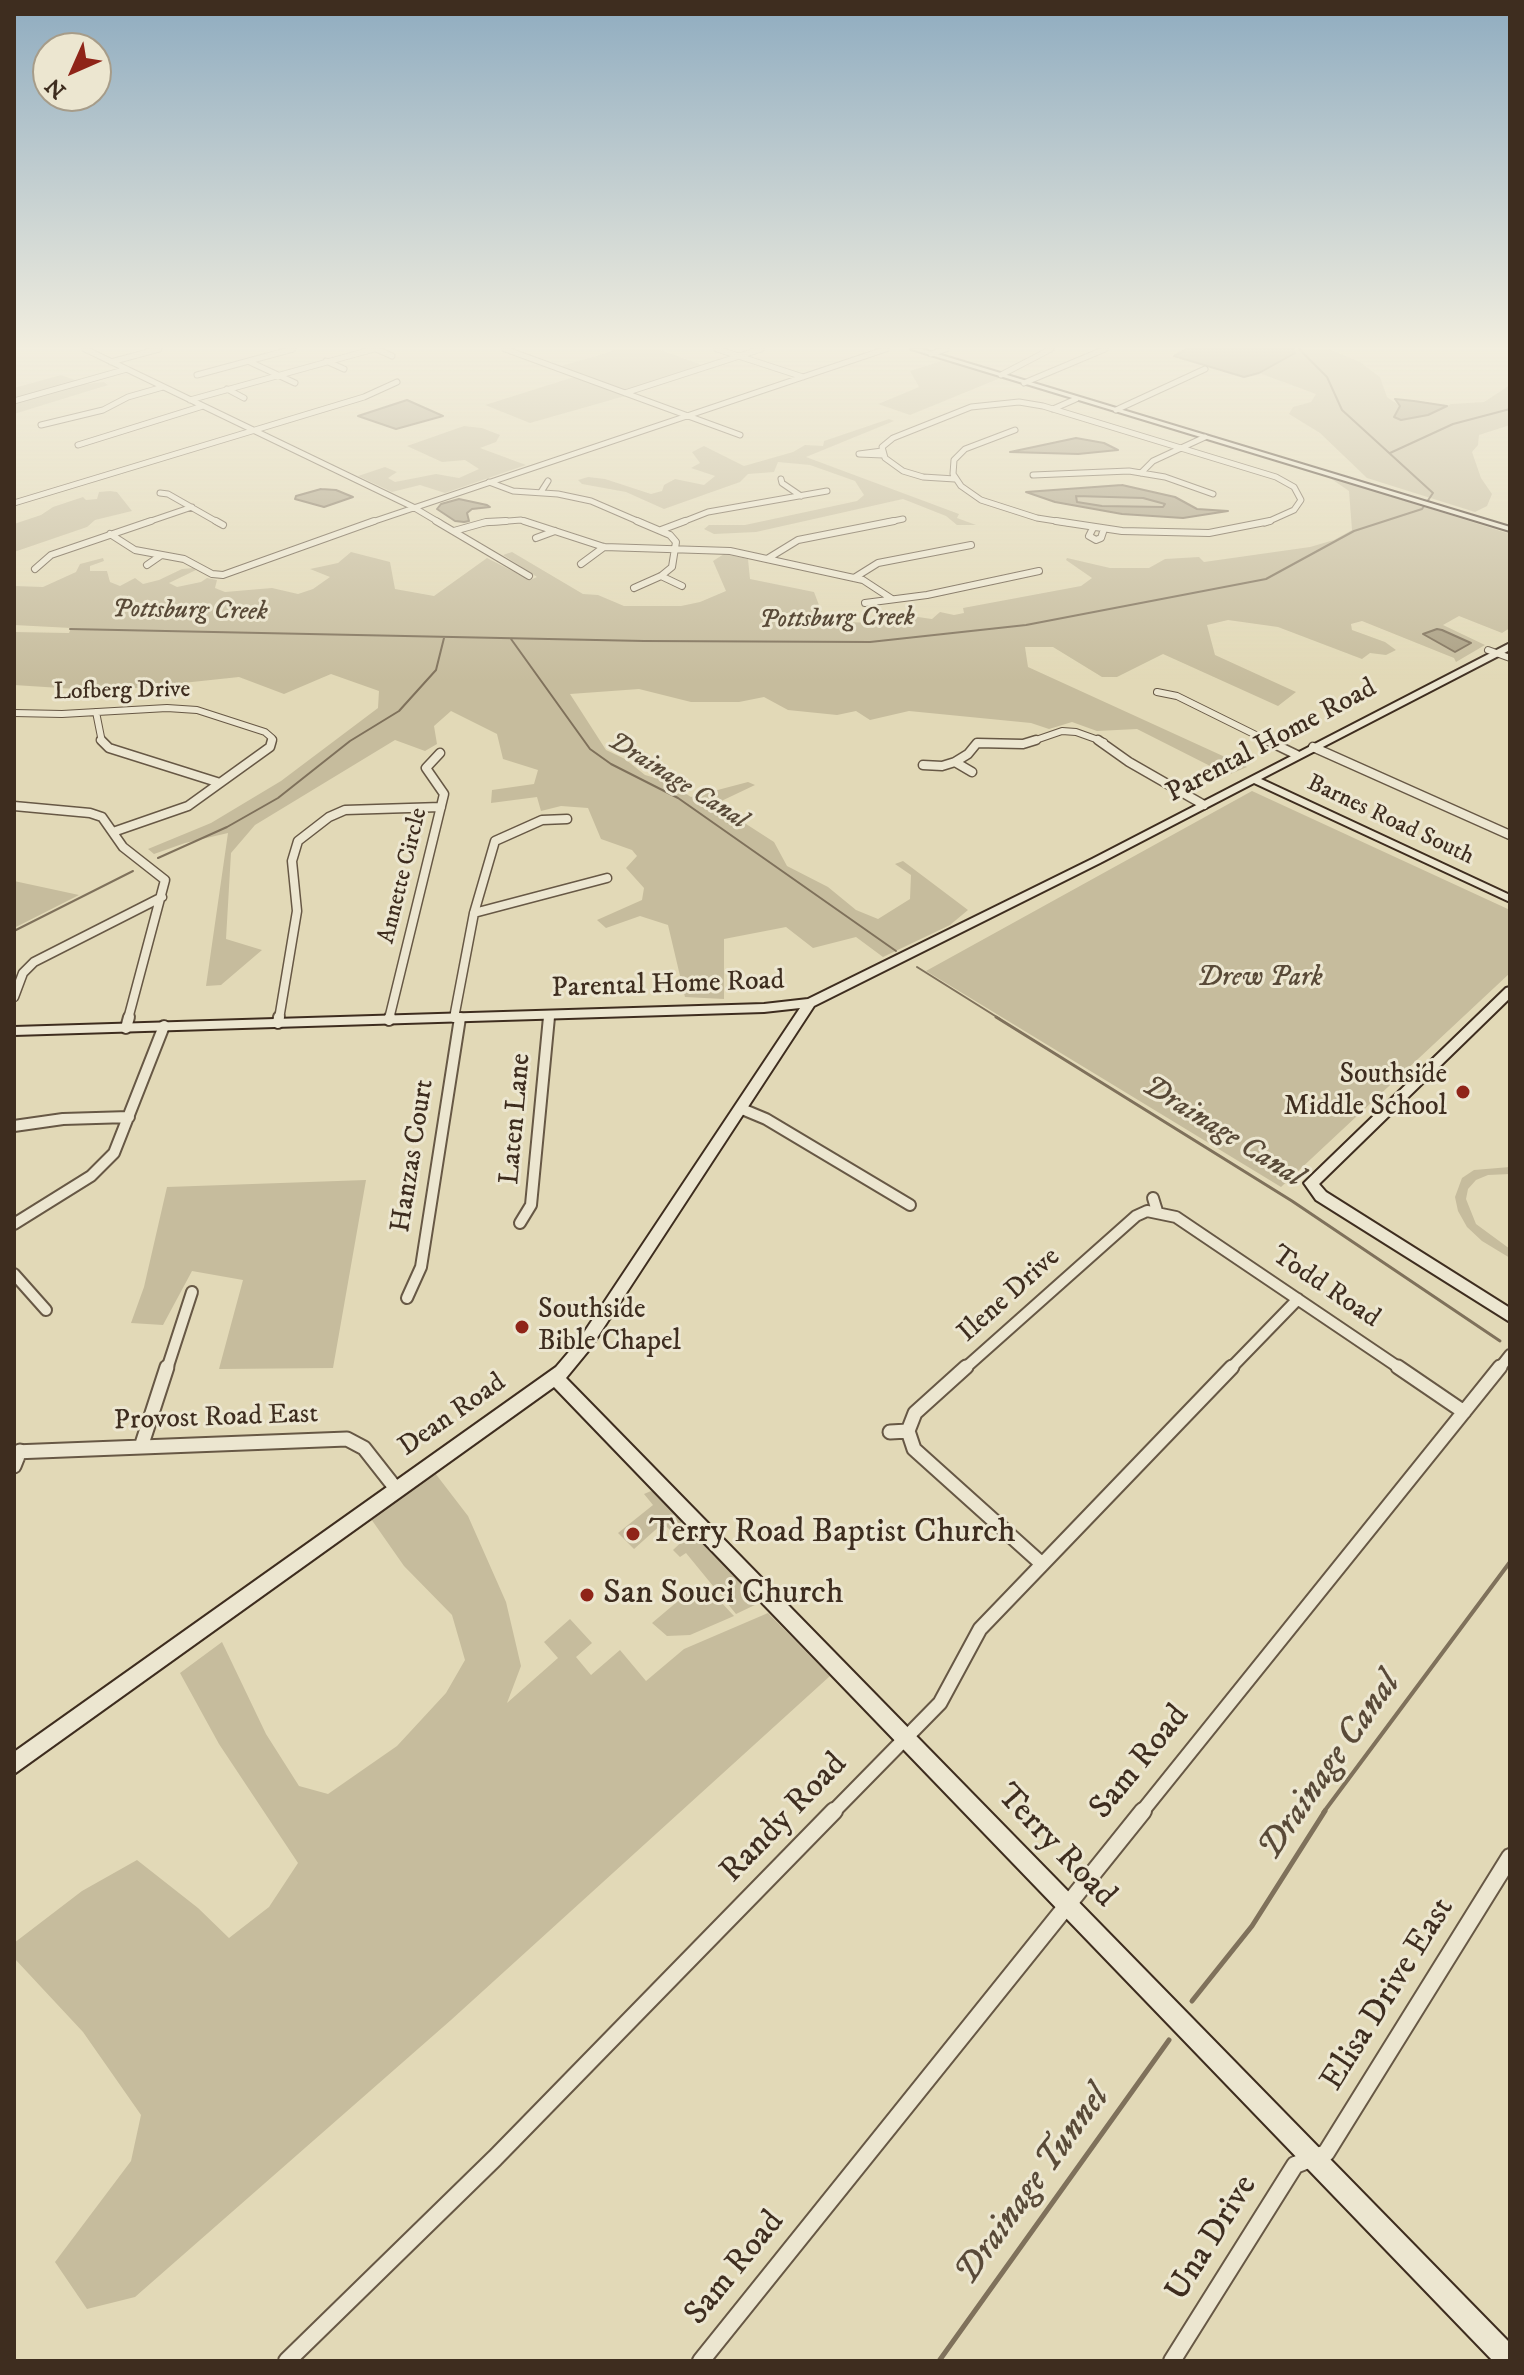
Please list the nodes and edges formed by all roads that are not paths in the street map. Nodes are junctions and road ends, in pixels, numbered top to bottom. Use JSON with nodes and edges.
{"nodes":[{"id":1,"x":155,"y":460,"type":"edge"},
{"id":2,"x":314,"y":460,"type":"edge"},
{"id":3,"x":555,"y":460,"type":"edge"},
{"id":4,"x":889,"y":460,"type":"edge"},
{"id":5,"x":955,"y":460,"type":"edge"},
{"id":6,"x":1155,"y":460,"type":"edge"},
{"id":7,"x":1220,"y":460,"type":"edge"},
{"id":8,"x":1284,"y":460,"type":"edge"},
{"id":9,"x":1141,"y":473,"type":"junction"},
{"id":10,"x":1033,"y":475,"type":"dead end"},
{"id":11,"x":781,"y":479,"type":"dead end"},
{"id":12,"x":955,"y":479,"type":"junction"},
{"id":13,"x":548,"y":481,"type":"dead end"},
{"id":14,"x":489,"y":482,"type":"junction"},
{"id":15,"x":827,"y":491,"type":"dead end"},
{"id":16,"x":541,"y":492,"type":"junction"},
{"id":17,"x":160,"y":493,"type":"dead end"},
{"id":18,"x":1213,"y":494,"type":"dead end"},
{"id":19,"x":801,"y":496,"type":"junction"},
{"id":20,"x":14,"y":503,"type":"edge"},
{"id":21,"x":192,"y":507,"type":"junction"},
{"id":22,"x":413,"y":507,"type":"junction"},
{"id":23,"x":903,"y":519,"type":"dead end"},
{"id":24,"x":223,"y":525,"type":"dead end"},
{"id":25,"x":1093,"y":528,"type":"junction"},
{"id":26,"x":1104,"y":529,"type":"junction"},
{"id":27,"x":1510,"y":529,"type":"edge"},
{"id":28,"x":661,"y":530,"type":"junction"},
{"id":29,"x":454,"y":531,"type":"junction"},
{"id":30,"x":555,"y":531,"type":"junction"},
{"id":31,"x":110,"y":534,"type":"junction"},
{"id":32,"x":536,"y":538,"type":"dead end"},
{"id":33,"x":971,"y":545,"type":"dead end"},
{"id":34,"x":604,"y":547,"type":"junction"},
{"id":35,"x":676,"y":549,"type":"junction"},
{"id":36,"x":160,"y":556,"type":"junction"},
{"id":37,"x":767,"y":559,"type":"junction"},
{"id":38,"x":581,"y":564,"type":"dead end"},
{"id":39,"x":147,"y":565,"type":"dead end"},
{"id":40,"x":35,"y":569,"type":"dead end"},
{"id":41,"x":1039,"y":571,"type":"dead end"},
{"id":42,"x":529,"y":576,"type":"dead end"},
{"id":43,"x":661,"y":576,"type":"junction"},
{"id":44,"x":854,"y":578,"type":"junction"},
{"id":45,"x":682,"y":586,"type":"dead end"},
{"id":46,"x":634,"y":588,"type":"dead end"},
{"id":47,"x":892,"y":599,"type":"junction"},
{"id":48,"x":865,"y":603,"type":"dead end"},
{"id":49,"x":1508,"y":641,"type":"edge"},
{"id":50,"x":1492,"y":652,"type":"junction"},
{"id":51,"x":1510,"y":658,"type":"edge"},
{"id":52,"x":1157,"y":692,"type":"dead end"},
{"id":53,"x":96,"y":712,"type":"junction"},
{"id":54,"x":14,"y":713,"type":"edge"},
{"id":55,"x":1313,"y":747,"type":"junction"},
{"id":56,"x":440,"y":753,"type":"dead end"},
{"id":57,"x":1297,"y":755,"type":"junction"},
{"id":58,"x":955,"y":762,"type":"junction"},
{"id":59,"x":923,"y":765,"type":"dead end"},
{"id":60,"x":972,"y":772,"type":"dead end"},
{"id":61,"x":1253,"y":779,"type":"junction"},
{"id":62,"x":220,"y":783,"type":"junction"},
{"id":63,"x":1204,"y":805,"type":"junction"},
{"id":64,"x":14,"y":806,"type":"edge"},
{"id":65,"x":441,"y":807,"type":"junction"},
{"id":66,"x":567,"y":819,"type":"dead end"},
{"id":67,"x":113,"y":832,"type":"junction"},
{"id":68,"x":1510,"y":835,"type":"edge"},
{"id":69,"x":607,"y":878,"type":"dead end"},
{"id":70,"x":162,"y":897,"type":"junction"},
{"id":71,"x":1510,"y":899,"type":"edge"},
{"id":72,"x":474,"y":913,"type":"junction"},
{"id":73,"x":1510,"y":991,"type":"edge"},
{"id":74,"x":14,"y":997,"type":"edge"},
{"id":75,"x":810,"y":1003,"type":"junction"},
{"id":76,"x":549,"y":1015,"type":"junction"},
{"id":77,"x":457,"y":1018,"type":"junction"},
{"id":78,"x":389,"y":1020,"type":"junction"},
{"id":79,"x":278,"y":1023,"type":"junction"},
{"id":80,"x":164,"y":1026,"type":"junction"},
{"id":81,"x":126,"y":1028,"type":"junction"},
{"id":82,"x":14,"y":1031,"type":"edge"},
{"id":83,"x":742,"y":1109,"type":"junction"},
{"id":84,"x":129,"y":1117,"type":"junction"},
{"id":85,"x":14,"y":1126,"type":"edge"},
{"id":86,"x":1153,"y":1198,"type":"dead end"},
{"id":87,"x":910,"y":1205,"type":"dead end"},
{"id":88,"x":1157,"y":1211,"type":"junction"},
{"id":89,"x":520,"y":1223,"type":"dead end"},
{"id":90,"x":14,"y":1224,"type":"edge"},
{"id":91,"x":14,"y":1274,"type":"edge"},
{"id":92,"x":192,"y":1292,"type":"dead end"},
{"id":93,"x":407,"y":1298,"type":"dead end"},
{"id":94,"x":1298,"y":1299,"type":"junction"},
{"id":95,"x":46,"y":1310,"type":"dead end"},
{"id":96,"x":1510,"y":1316,"type":"edge"},
{"id":97,"x":1510,"y":1355,"type":"edge"},
{"id":98,"x":556,"y":1378,"type":"junction"},
{"id":99,"x":1464,"y":1412,"type":"junction"},
{"id":100,"x":908,"y":1431,"type":"junction"},
{"id":101,"x":890,"y":1432,"type":"dead end"},
{"id":102,"x":141,"y":1447,"type":"junction"},
{"id":103,"x":17,"y":1452,"type":"edge"},
{"id":104,"x":14,"y":1466,"type":"edge"},
{"id":105,"x":397,"y":1490,"type":"junction"},
{"id":106,"x":1042,"y":1564,"type":"junction"},
{"id":107,"x":905,"y":1739,"type":"junction"},
{"id":108,"x":14,"y":1764,"type":"edge"},
{"id":109,"x":1510,"y":1857,"type":"edge"},
{"id":110,"x":1066,"y":1904,"type":"junction"},
{"id":111,"x":1313,"y":2159,"type":"junction"},
{"id":112,"x":287,"y":2361,"type":"edge"},
{"id":113,"x":701,"y":2361,"type":"edge"},
{"id":114,"x":1172,"y":2361,"type":"edge"},
{"id":115,"x":1510,"y":2361,"type":"edge"}],
"edges":[{"from":1,"to":20,"type":"street"},
{"from":2,"to":22,"type":"street"},
{"from":3,"to":14,"type":"street"},
{"from":4,"to":12,"type":"street"},
{"from":5,"to":12,"type":"street"},
{"from":6,"to":9,"type":"street"},
{"from":7,"to":26,"type":"street"},
{"from":8,"to":27,"type":"main road"},
{"from":9,"to":10,"type":"street"},
{"from":9,"to":18,"type":"street"},
{"from":11,"to":19,"type":"street"},
{"from":12,"to":25,"type":"street"},
{"from":13,"to":16,"type":"street"},
{"from":14,"to":16,"type":"street"},
{"from":14,"to":22,"type":"street"},
{"from":15,"to":19,"type":"street"},
{"from":16,"to":28,"type":"street"},
{"from":17,"to":21,"type":"street"},
{"from":19,"to":28,"type":"street"},
{"from":21,"to":24,"type":"street"},
{"from":21,"to":31,"type":"street"},
{"from":22,"to":29,"type":"street"},
{"from":22,"to":36,"type":"street"},
{"from":23,"to":37,"type":"street"},
{"from":25,"to":26,"type":"street"},
{"from":25,"to":26,"type":"street"},
{"from":28,"to":35,"type":"street"},
{"from":29,"to":30,"type":"street"},
{"from":29,"to":42,"type":"street"},
{"from":30,"to":32,"type":"street"},
{"from":30,"to":34,"type":"street"},
{"from":31,"to":36,"type":"street"},
{"from":31,"to":40,"type":"street"},
{"from":33,"to":44,"type":"street"},
{"from":34,"to":35,"type":"street"},
{"from":34,"to":38,"type":"street"},
{"from":35,"to":37,"type":"street"},
{"from":35,"to":43,"type":"street"},
{"from":36,"to":39,"type":"street"},
{"from":37,"to":44,"type":"street"},
{"from":41,"to":47,"type":"street"},
{"from":43,"to":45,"type":"street"},
{"from":43,"to":46,"type":"street"},
{"from":44,"to":47,"type":"street"},
{"from":47,"to":48,"type":"street"},
{"from":49,"to":50,"type":"main road","name":"Parental Home Road"},
{"from":50,"to":51,"type":"street"},
{"from":50,"to":55,"type":"main road","name":"Parental Home Road"},
{"from":52,"to":57,"type":"street"},
{"from":53,"to":54,"type":"street","name":"Lofberg Drive"},
{"from":53,"to":62,"type":"street"},
{"from":53,"to":62,"type":"street","name":"Lofberg Drive"},
{"from":55,"to":57,"type":"main road","name":"Parental Home Road"},
{"from":55,"to":68,"type":"street"},
{"from":56,"to":65,"type":"street","name":"Annette Circle"},
{"from":57,"to":61,"type":"main road","name":"Parental Home Road"},
{"from":58,"to":59,"type":"street"},
{"from":58,"to":60,"type":"street"},
{"from":58,"to":63,"type":"street"},
{"from":61,"to":63,"type":"main road","name":"Parental Home Road"},
{"from":61,"to":71,"type":"main road","name":"Barnes Road South"},
{"from":62,"to":67,"type":"street"},
{"from":63,"to":75,"type":"main road","name":"Parental Home Road"},
{"from":64,"to":67,"type":"street"},
{"from":65,"to":78,"type":"street","name":"Annette Circle"},
{"from":65,"to":79,"type":"street"},
{"from":66,"to":72,"type":"street","name":"Hanzas Court"},
{"from":67,"to":70,"type":"street"},
{"from":69,"to":72,"type":"street"},
{"from":70,"to":74,"type":"street"},
{"from":70,"to":81,"type":"street"},
{"from":72,"to":77,"type":"street","name":"Hanzas Court"},
{"from":73,"to":96,"type":"main road"},
{"from":75,"to":76,"type":"main road","name":"Parental Home Road"},
{"from":75,"to":83,"type":"main road","name":"Dean Road"},
{"from":76,"to":77,"type":"main road","name":"Parental Home Road"},
{"from":76,"to":89,"type":"street","name":"Laten Lane"},
{"from":77,"to":78,"type":"main road","name":"Parental Home Road"},
{"from":77,"to":93,"type":"street","name":"Hanzas Court"},
{"from":78,"to":79,"type":"main road","name":"Parental Home Road"},
{"from":79,"to":80,"type":"main road","name":"Parental Home Road"},
{"from":80,"to":81,"type":"main road","name":"Parental Home Road"},
{"from":80,"to":84,"type":"street"},
{"from":81,"to":82,"type":"main road","name":"Parental Home Road"},
{"from":83,"to":87,"type":"street"},
{"from":83,"to":98,"type":"main road","name":"Dean Road"},
{"from":84,"to":85,"type":"street"},
{"from":84,"to":90,"type":"street"},
{"from":86,"to":88,"type":"street"},
{"from":88,"to":94,"type":"street","name":"Todd Road"},
{"from":88,"to":100,"type":"street","name":"Ilene Drive"},
{"from":91,"to":95,"type":"street"},
{"from":92,"to":102,"type":"street"},
{"from":94,"to":99,"type":"street","name":"Todd Road"},
{"from":94,"to":106,"type":"street","name":"Randy Road"},
{"from":97,"to":99,"type":"street","name":"Sam Road"},
{"from":98,"to":105,"type":"main road","name":"Dean Road"},
{"from":98,"to":107,"type":"main road","name":"Terry Road"},
{"from":99,"to":110,"type":"street","name":"Sam Road"},
{"from":100,"to":101,"type":"street"},
{"from":100,"to":106,"type":"street"},
{"from":102,"to":103,"type":"street","name":"Provost Road East"},
{"from":102,"to":105,"type":"street","name":"Provost Road East"},
{"from":103,"to":104,"type":"street"},
{"from":105,"to":108,"type":"main road","name":"Dean Road"},
{"from":106,"to":107,"type":"street","name":"Randy Road"},
{"from":107,"to":110,"type":"main road","name":"Terry Road"},
{"from":107,"to":112,"type":"street","name":"Randy Road"},
{"from":109,"to":111,"type":"street","name":"Elisa Drive East"},
{"from":110,"to":111,"type":"main road","name":"Terry Road"},
{"from":110,"to":113,"type":"street","name":"Sam Road"},
{"from":111,"to":114,"type":"street","name":"Una Drive"},
{"from":111,"to":115,"type":"main road","name":"Terry Road"}]}
